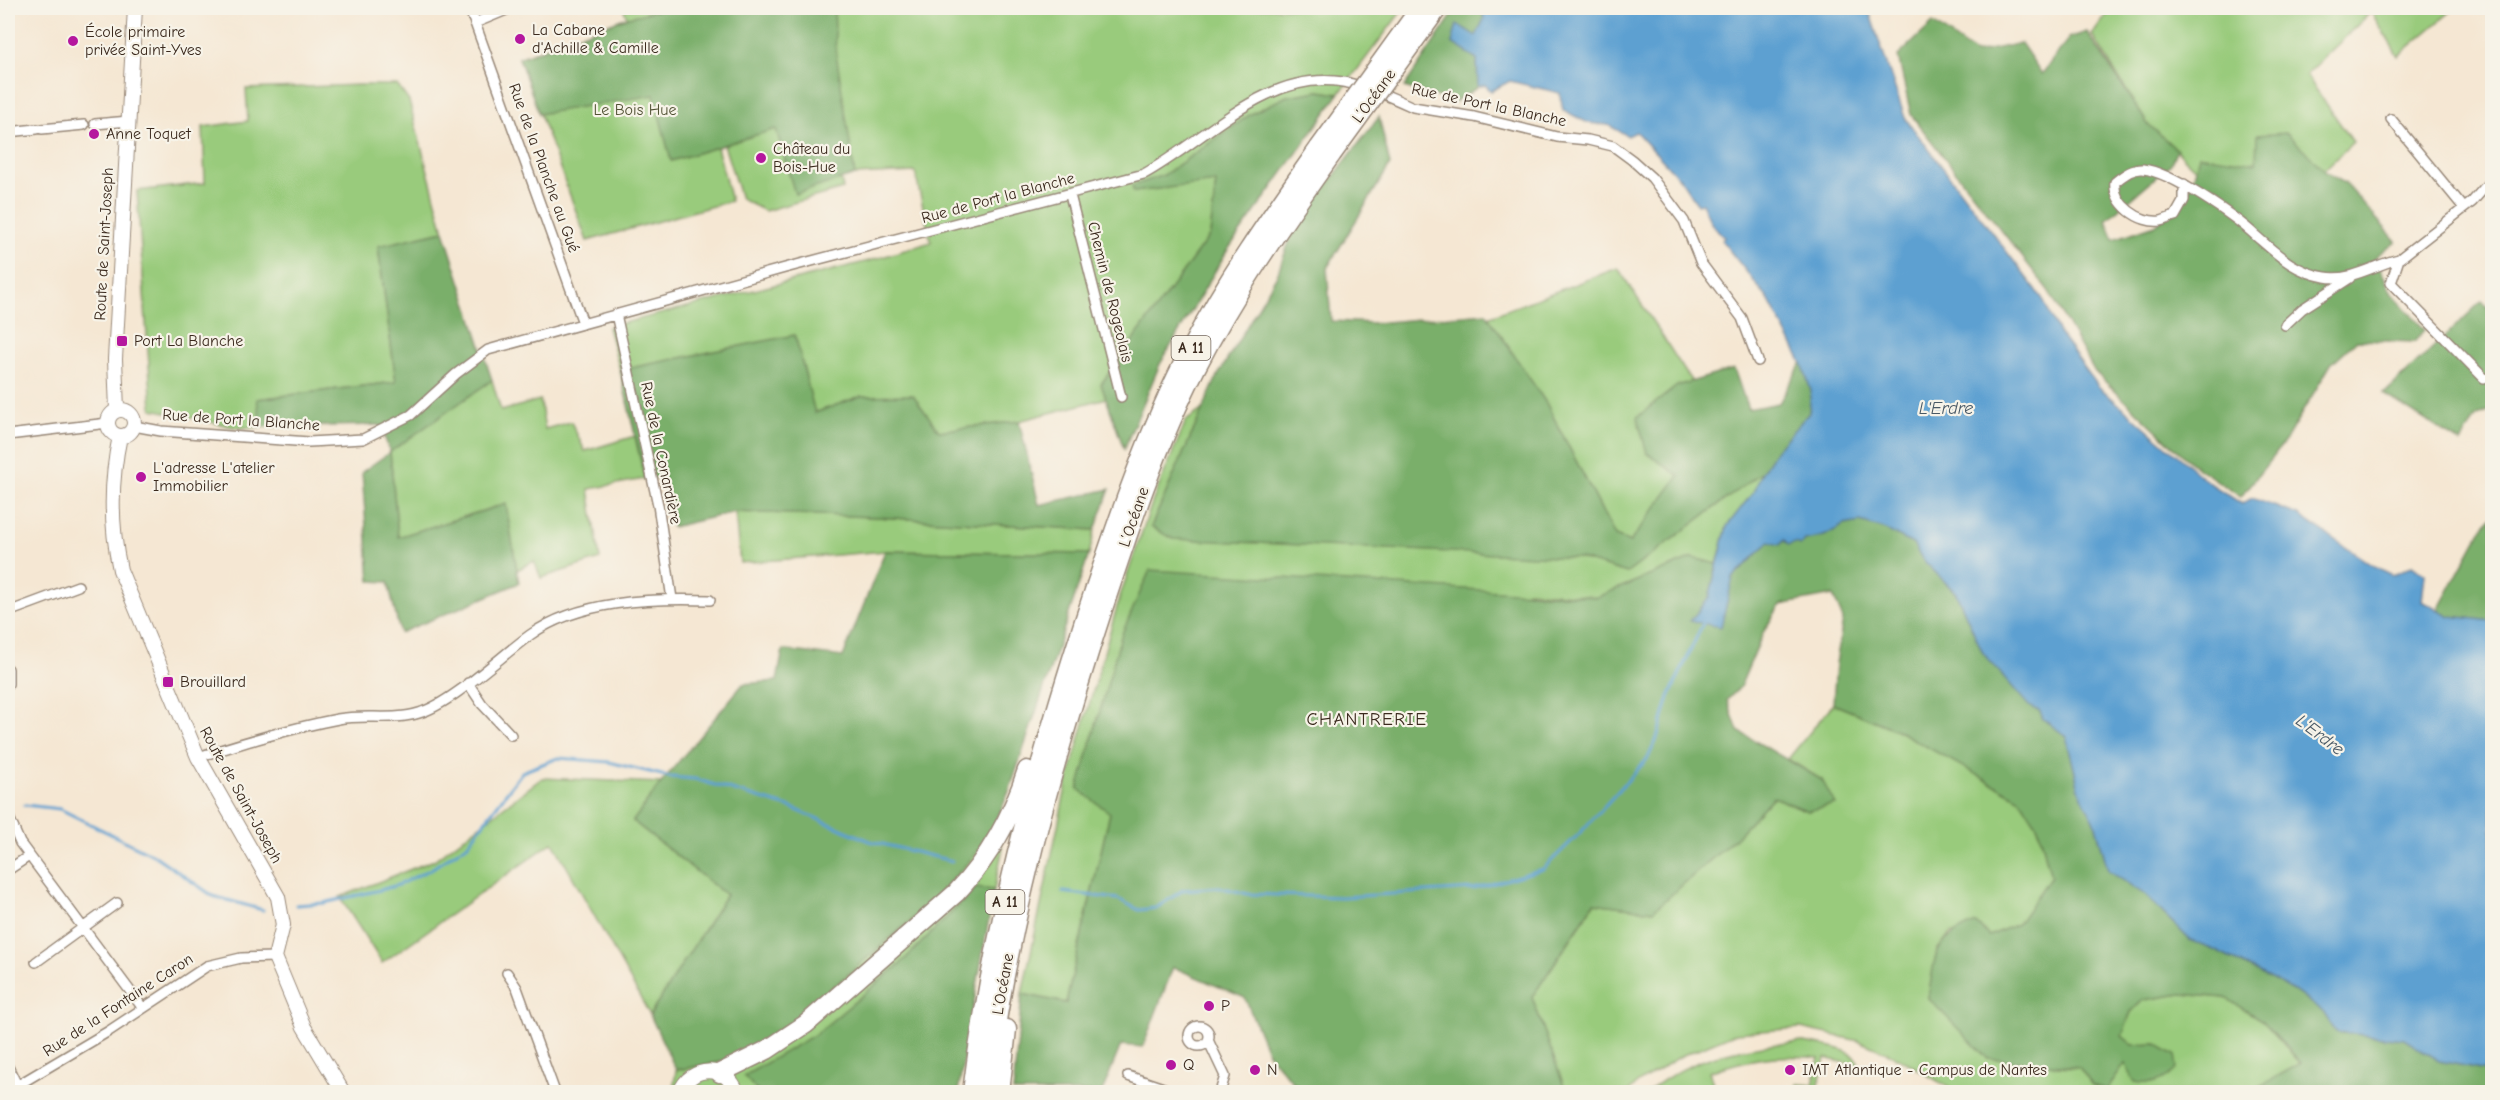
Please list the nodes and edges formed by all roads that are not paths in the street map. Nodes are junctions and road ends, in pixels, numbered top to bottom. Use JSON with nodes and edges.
{"nodes":[{"id":1,"x":135,"y":8,"type":"edge"},
{"id":2,"x":469,"y":8,"type":"edge"},
{"id":3,"x":511,"y":8,"type":"edge"},
{"id":4,"x":1420,"y":8,"type":"edge"},
{"id":5,"x":1438,"y":8,"type":"edge"},
{"id":6,"x":495,"y":10,"type":"edge"},
{"id":7,"x":475,"y":23,"type":"junction"},
{"id":8,"x":2391,"y":119,"type":"dead end"},
{"id":9,"x":129,"y":121,"type":"junction"},
{"id":10,"x":95,"y":124,"type":"dead end"},
{"id":11,"x":84,"y":125,"type":"dead end"},
{"id":12,"x":8,"y":132,"type":"edge"},
{"id":13,"x":1326,"y":151,"type":"junction"},
{"id":14,"x":2493,"y":179,"type":"edge"},
{"id":15,"x":2184,"y":184,"type":"junction"},
{"id":16,"x":1070,"y":195,"type":"junction"},
{"id":17,"x":2463,"y":208,"type":"junction"},
{"id":18,"x":2399,"y":259,"type":"junction"},
{"id":19,"x":2358,"y":274,"type":"junction"},
{"id":20,"x":616,"y":314,"type":"junction"},
{"id":21,"x":583,"y":323,"type":"junction"},
{"id":22,"x":2285,"y":325,"type":"dead end"},
{"id":23,"x":1758,"y":361,"type":"dead end"},
{"id":24,"x":2484,"y":378,"type":"dead end"},
{"id":25,"x":1121,"y":397,"type":"dead end"},
{"id":26,"x":117,"y":410,"type":"junction"},
{"id":27,"x":108,"y":423,"type":"junction"},
{"id":28,"x":134,"y":426,"type":"junction"},
{"id":29,"x":8,"y":435,"type":"edge"},
{"id":30,"x":120,"y":436,"type":"junction"},
{"id":31,"x":78,"y":586,"type":"dead end"},
{"id":32,"x":672,"y":599,"type":"junction"},
{"id":33,"x":710,"y":600,"type":"dead end"},
{"id":34,"x":8,"y":612,"type":"edge"},
{"id":35,"x":8,"y":669,"type":"edge"},
{"id":36,"x":468,"y":683,"type":"junction"},
{"id":37,"x":8,"y":684,"type":"edge"},
{"id":38,"x":1054,"y":716,"type":"junction"},
{"id":39,"x":511,"y":735,"type":"dead end"},
{"id":40,"x":198,"y":757,"type":"junction"},
{"id":41,"x":8,"y":815,"type":"edge"},
{"id":42,"x":29,"y":856,"type":"junction"},
{"id":43,"x":8,"y":870,"type":"edge"},
{"id":44,"x":117,"y":903,"type":"dead end"},
{"id":45,"x":83,"y":927,"type":"junction"},
{"id":46,"x":1008,"y":956,"type":"junction"},
{"id":47,"x":275,"y":957,"type":"junction"},
{"id":48,"x":36,"y":962,"type":"dead end"},
{"id":49,"x":507,"y":973,"type":"dead end"},
{"id":50,"x":142,"y":1007,"type":"junction"},
{"id":51,"x":1208,"y":1040,"type":"dead end"},
{"id":52,"x":8,"y":1066,"type":"edge"},
{"id":53,"x":720,"y":1073,"type":"junction"},
{"id":54,"x":1128,"y":1076,"type":"dead end"},
{"id":55,"x":17,"y":1085,"type":"junction"},
{"id":56,"x":8,"y":1090,"type":"edge"},
{"id":57,"x":343,"y":1092,"type":"edge"},
{"id":58,"x":555,"y":1092,"type":"edge"},
{"id":59,"x":680,"y":1092,"type":"edge"},
{"id":60,"x":737,"y":1092,"type":"edge"},
{"id":61,"x":972,"y":1092,"type":"edge"},
{"id":62,"x":986,"y":1092,"type":"edge"},
{"id":63,"x":1000,"y":1092,"type":"edge"},
{"id":64,"x":1175,"y":1092,"type":"edge"},
{"id":65,"x":1220,"y":1092,"type":"edge"}],
"edges":[{"from":1,"to":9,"type":"street","name":"Route de Saint-Joseph"},
{"from":2,"to":7,"type":"street","name":"Rue de la Planche au Gué"},
{"from":3,"to":6,"type":"street"},
{"from":4,"to":13,"type":"highway","name":"L’Océane","number":"A 11","bridge":true},
{"from":5,"to":13,"type":"highway","name":"L’Océane","number":"A 11","bridge":true},
{"from":6,"to":7,"type":"street"},
{"from":7,"to":21,"type":"street","name":"Rue de la Planche au Gué"},
{"from":8,"to":17,"type":"street"},
{"from":9,"to":10,"type":"street"},
{"from":9,"to":26,"type":"street","name":"Route de Saint-Joseph"},
{"from":11,"to":12,"type":"street"},
{"from":13,"to":38,"type":"highway","name":"L’Océane","number":"A 11"},
{"from":13,"to":46,"type":"highway","name":"L’Océane","number":"A 11"},
{"from":14,"to":17,"type":"street"},
{"from":15,"to":15,"type":"street"},
{"from":15,"to":19,"type":"street"},
{"from":16,"to":20,"type":"street","name":"Rue de Port la Blanche"},
{"from":16,"to":23,"type":"street","name":"Rue de Port la Blanche"},
{"from":16,"to":25,"type":"street","name":"Chemin de Rogeolais"},
{"from":17,"to":18,"type":"street"},
{"from":18,"to":19,"type":"street"},
{"from":18,"to":24,"type":"street"},
{"from":19,"to":22,"type":"street"},
{"from":20,"to":21,"type":"street","name":"Rue de Port la Blanche"},
{"from":20,"to":32,"type":"street","name":"Rue de la Conardière"},
{"from":21,"to":28,"type":"street","name":"Rue de Port la Blanche"},
{"from":26,"to":27,"type":"street"},
{"from":26,"to":28,"type":"street"},
{"from":27,"to":29,"type":"street"},
{"from":27,"to":30,"type":"street"},
{"from":28,"to":30,"type":"street"},
{"from":30,"to":40,"type":"street","name":"Route de Saint-Joseph"},
{"from":31,"to":34,"type":"street"},
{"from":32,"to":33,"type":"street"},
{"from":32,"to":36,"type":"street"},
{"from":35,"to":37,"type":"street"},
{"from":36,"to":39,"type":"street"},
{"from":36,"to":40,"type":"street"},
{"from":38,"to":53,"type":"highway"},
{"from":38,"to":61,"type":"highway","name":"L’Océane","number":"A 11"},
{"from":40,"to":47,"type":"street","name":"Route de Saint-Joseph"},
{"from":41,"to":42,"type":"street"},
{"from":42,"to":43,"type":"street"},
{"from":42,"to":45,"type":"street"},
{"from":44,"to":45,"type":"street"},
{"from":45,"to":48,"type":"street"},
{"from":45,"to":50,"type":"street"},
{"from":46,"to":62,"type":"highway","name":"L’Océane","number":"A 11"},
{"from":46,"to":63,"type":"highway"},
{"from":47,"to":50,"type":"street","name":"Rue de la Fontaine Caron"},
{"from":47,"to":57,"type":"street"},
{"from":49,"to":58,"type":"street"},
{"from":50,"to":55,"type":"street","name":"Rue de la Fontaine Caron"},
{"from":51,"to":65,"type":"street"},
{"from":52,"to":55,"type":"street"},
{"from":53,"to":59,"type":"street"},
{"from":53,"to":60,"type":"street"},
{"from":54,"to":64,"type":"street"},
{"from":55,"to":56,"type":"street","name":"Rue de la Fontaine Caron"}]}
